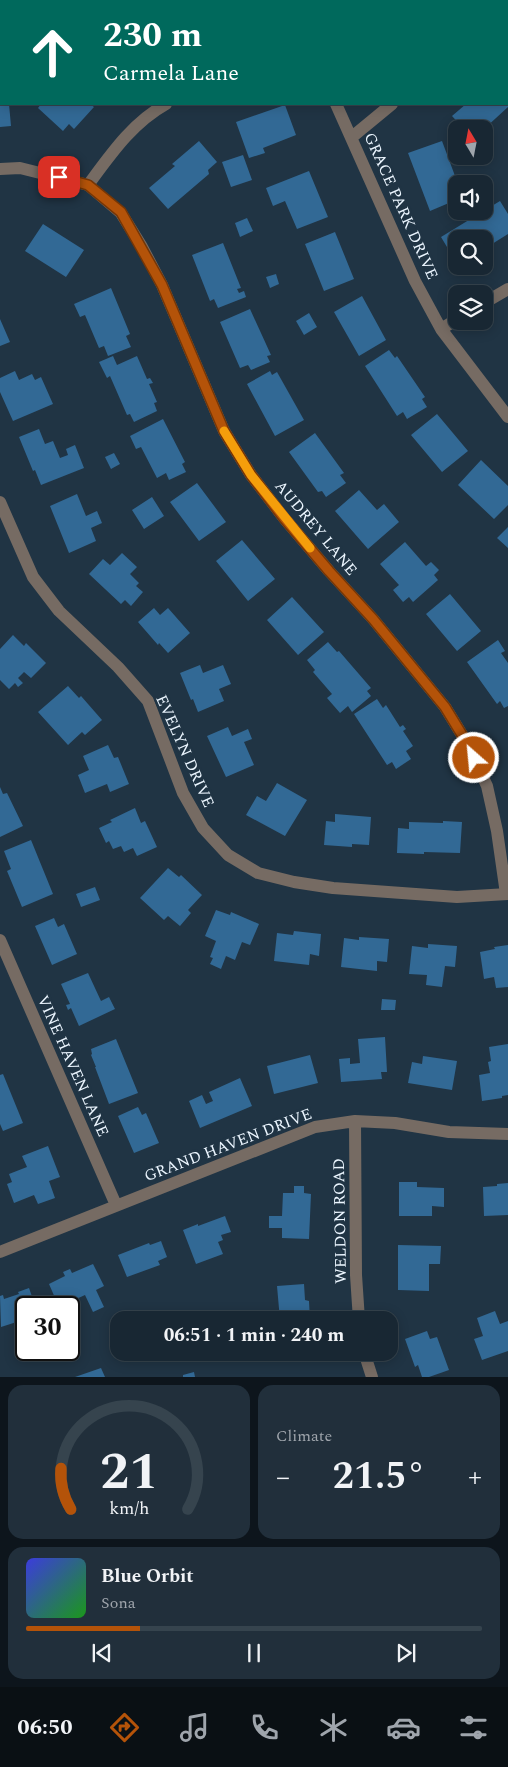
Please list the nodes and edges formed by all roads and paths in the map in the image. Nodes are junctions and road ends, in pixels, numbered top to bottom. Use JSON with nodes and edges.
{"nodes":[{"id":1,"x":164,"y":105,"type":"edge"},
{"id":2,"x":336,"y":105,"type":"edge"},
{"id":3,"x":391,"y":105,"type":"edge"},
{"id":4,"x":352,"y":137,"type":"junction"},
{"id":5,"x":0,"y":169,"type":"edge"},
{"id":6,"x":88,"y":185,"type":"junction"},
{"id":7,"x":508,"y":289,"type":"edge"},
{"id":8,"x":493,"y":298,"type":"edge"},
{"id":9,"x":448,"y":325,"type":"edge"},
{"id":10,"x":442,"y":329,"type":"junction"},
{"id":11,"x":508,"y":417,"type":"edge"},
{"id":12,"x":0,"y":502,"type":"edge"},
{"id":13,"x":2,"y":516,"type":"edge"},
{"id":14,"x":507,"y":894,"type":"edge"},
{"id":15,"x":0,"y":940,"type":"edge"},
{"id":16,"x":355,"y":1121,"type":"junction"},
{"id":17,"x":508,"y":1134,"type":"edge"},
{"id":18,"x":116,"y":1205,"type":"junction"},
{"id":19,"x":0,"y":1252,"type":"edge"},
{"id":20,"x":358,"y":1311,"type":"edge"},
{"id":21,"x":367,"y":1361,"type":"edge"},
{"id":22,"x":372,"y":1377,"type":"edge"}],
"edges":[{"from":1,"to":6,"type":"street"},
{"from":2,"to":4,"type":"street","name":"GRACE PARK DRIVE"},
{"from":3,"to":4,"type":"street"},
{"from":4,"to":10,"type":"street","name":"GRACE PARK DRIVE"},
{"from":5,"to":6,"type":"street"},
{"from":6,"to":14,"type":"street","name":"AUDREY LANE"},
{"from":7,"to":8,"type":"street"},
{"from":9,"to":10,"type":"street"},
{"from":10,"to":11,"type":"street","name":"GRACE PARK DRIVE"},
{"from":12,"to":13,"type":"street","name":"EVELYN DRIVE"},
{"from":13,"to":14,"type":"street","name":"EVELYN DRIVE"},
{"from":15,"to":18,"type":"street","name":"VINE HAVEN LANE"},
{"from":16,"to":17,"type":"street","name":"GRAND HAVEN DRIVE"},
{"from":16,"to":18,"type":"street","name":"GRAND HAVEN DRIVE"},
{"from":16,"to":20,"type":"street","name":"WELDON ROAD"},
{"from":18,"to":19,"type":"street","name":"GRAND HAVEN DRIVE"},
{"from":21,"to":22,"type":"street"}]}
